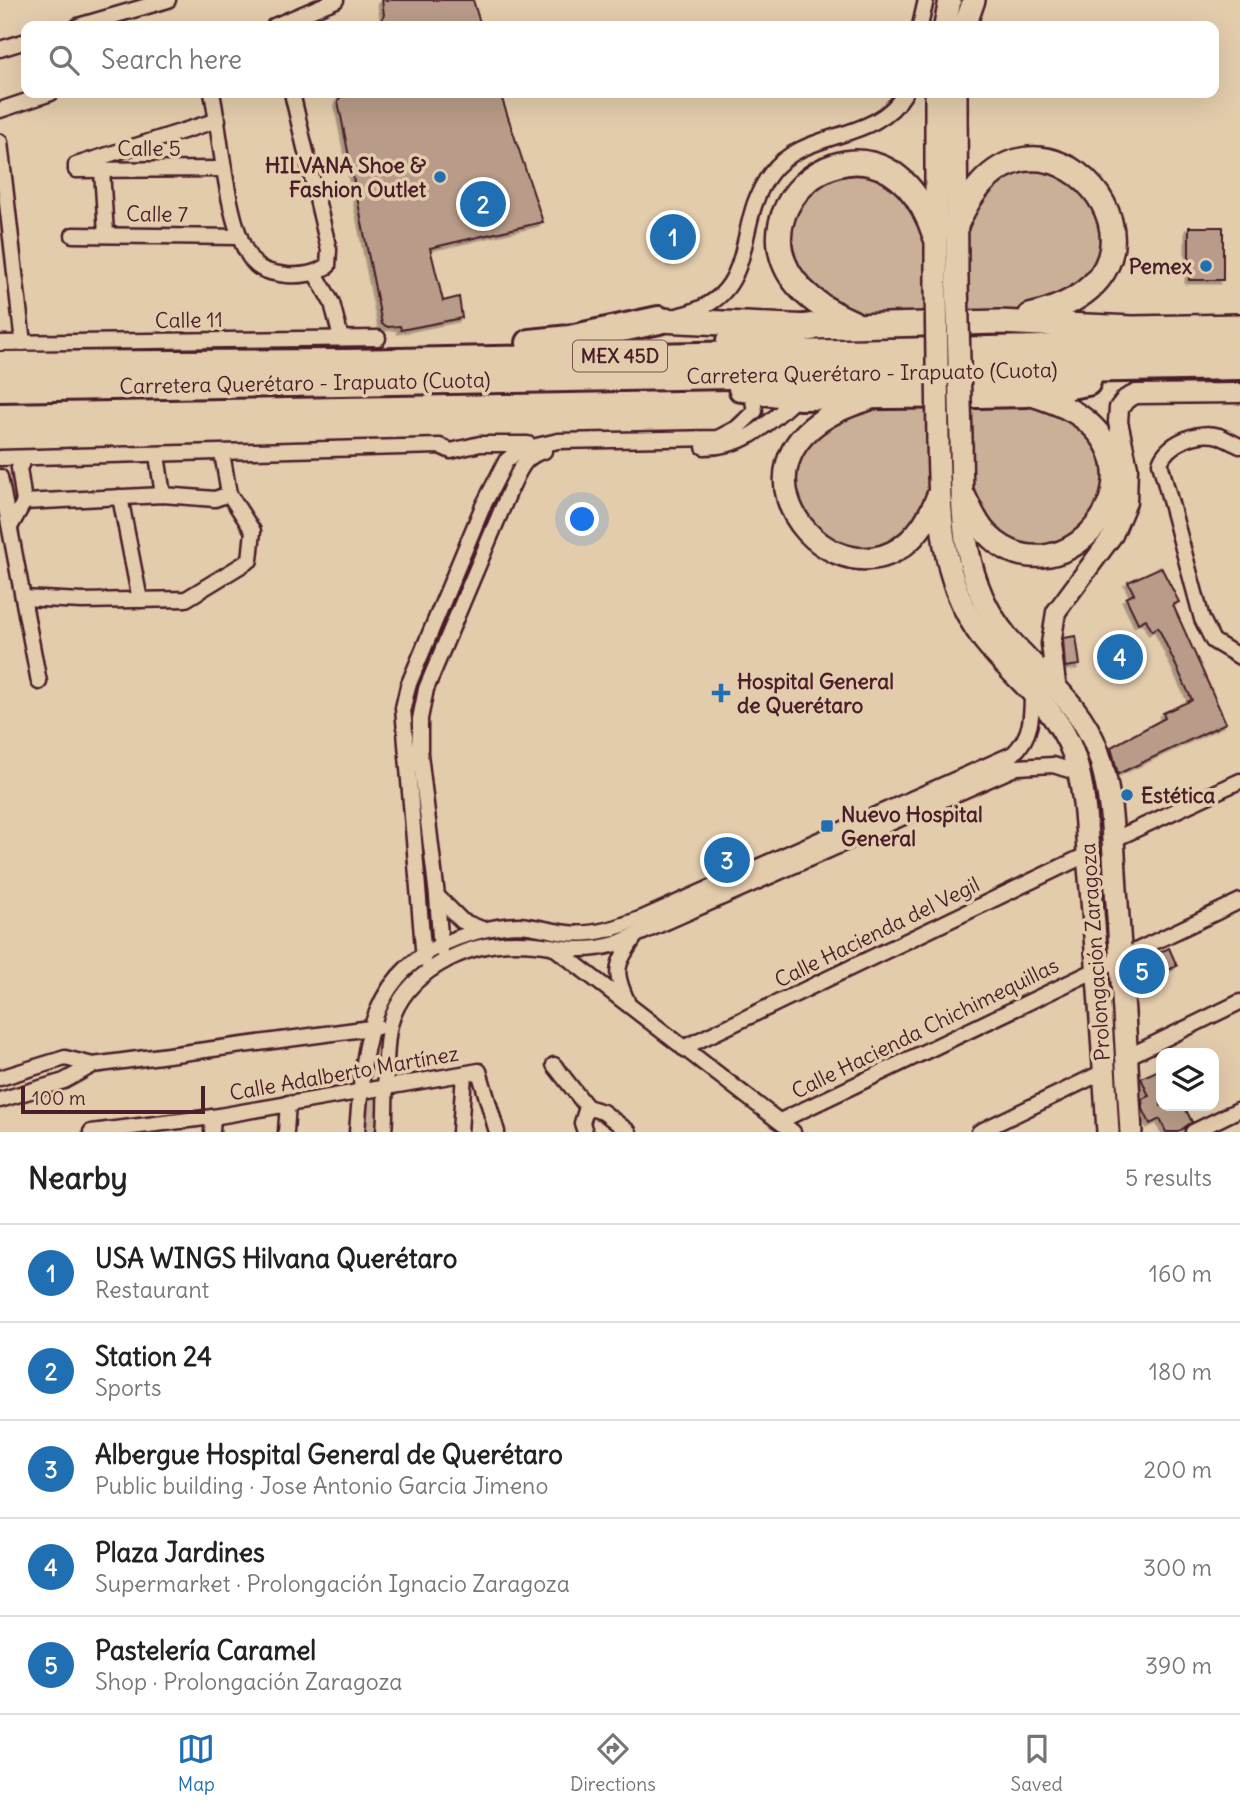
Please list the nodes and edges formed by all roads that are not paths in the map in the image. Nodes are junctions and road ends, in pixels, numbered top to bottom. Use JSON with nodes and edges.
{"nodes":[{"id":1,"x":168,"y":0,"type":"edge"},
{"id":2,"x":336,"y":0,"type":"edge"},
{"id":3,"x":926,"y":0,"type":"edge"},
{"id":4,"x":950,"y":0,"type":"edge"},
{"id":5,"x":974,"y":0,"type":"edge"},
{"id":6,"x":95,"y":21,"type":"edge"},
{"id":7,"x":288,"y":21,"type":"edge"},
{"id":8,"x":921,"y":21,"type":"edge"},
{"id":9,"x":945,"y":21,"type":"edge"},
{"id":10,"x":967,"y":21,"type":"edge"},
{"id":11,"x":21,"y":43,"type":"edge"},
{"id":12,"x":0,"y":49,"type":"edge"},
{"id":13,"x":36,"y":98,"type":"edge"},
{"id":14,"x":213,"y":98,"type":"edge"},
{"id":15,"x":293,"y":98,"type":"edge"},
{"id":16,"x":900,"y":98,"type":"edge"},
{"id":17,"x":936,"y":98,"type":"edge"},
{"id":18,"x":956,"y":98,"type":"edge"},
{"id":19,"x":0,"y":110,"type":"edge"},
{"id":20,"x":218,"y":120,"type":"junction"},
{"id":21,"x":0,"y":142,"type":"edge"},
{"id":22,"x":224,"y":169,"type":"junction"},
{"id":23,"x":102,"y":170,"type":"junction"},
{"id":24,"x":945,"y":232,"type":"junction"},
{"id":25,"x":106,"y":234,"type":"junction"},
{"id":26,"x":73,"y":235,"type":"dead end"},
{"id":27,"x":240,"y":237,"type":"junction"},
{"id":28,"x":315,"y":273,"type":"junction"},
{"id":29,"x":947,"y":283,"type":"junction"},
{"id":30,"x":659,"y":320,"type":"junction"},
{"id":31,"x":999,"y":322,"type":"junction"},
{"id":32,"x":855,"y":324,"type":"junction"},
{"id":33,"x":1240,"y":326,"type":"edge"},
{"id":34,"x":811,"y":327,"type":"junction"},
{"id":35,"x":378,"y":338,"type":"dead end"},
{"id":36,"x":0,"y":343,"type":"edge"},
{"id":37,"x":23,"y":343,"type":"junction"},
{"id":38,"x":1240,"y":345,"type":"edge"},
{"id":39,"x":344,"y":351,"type":"junction"},
{"id":40,"x":640,"y":356,"type":"junction"},
{"id":41,"x":0,"y":365,"type":"edge"},
{"id":42,"x":1240,"y":366,"type":"edge"},
{"id":43,"x":1178,"y":367,"type":"junction"},
{"id":44,"x":688,"y":377,"type":"junction"},
{"id":45,"x":0,"y":388,"type":"edge"},
{"id":46,"x":751,"y":390,"type":"junction"},
{"id":47,"x":1026,"y":393,"type":"junction"},
{"id":48,"x":1240,"y":393,"type":"edge"},
{"id":49,"x":885,"y":394,"type":"junction"},
{"id":50,"x":799,"y":396,"type":"junction"},
{"id":51,"x":541,"y":444,"type":"junction"},
{"id":52,"x":1240,"y":446,"type":"edge"},
{"id":53,"x":556,"y":449,"type":"junction"},
{"id":54,"x":222,"y":453,"type":"junction"},
{"id":55,"x":157,"y":455,"type":"junction"},
{"id":56,"x":0,"y":458,"type":"edge"},
{"id":57,"x":22,"y":463,"type":"junction"},
{"id":58,"x":0,"y":470,"type":"edge"},
{"id":59,"x":0,"y":477,"type":"edge"},
{"id":60,"x":939,"y":489,"type":"junction"},
{"id":61,"x":962,"y":491,"type":"junction"},
{"id":62,"x":229,"y":494,"type":"junction"},
{"id":63,"x":163,"y":495,"type":"junction"},
{"id":64,"x":120,"y":497,"type":"junction"},
{"id":65,"x":24,"y":502,"type":"junction"},
{"id":66,"x":9,"y":527,"type":"junction"},
{"id":67,"x":23,"y":598,"type":"junction"},
{"id":68,"x":140,"y":600,"type":"junction"},
{"id":69,"x":1240,"y":657,"type":"edge"},
{"id":70,"x":39,"y":682,"type":"dead end"},
{"id":71,"x":1056,"y":684,"type":"junction"},
{"id":72,"x":1032,"y":691,"type":"junction"},
{"id":73,"x":990,"y":772,"type":"junction"},
{"id":74,"x":1079,"y":773,"type":"junction"},
{"id":75,"x":1240,"y":782,"type":"edge"},
{"id":76,"x":1113,"y":840,"type":"junction"},
{"id":77,"x":1088,"y":854,"type":"junction"},
{"id":78,"x":436,"y":896,"type":"junction"},
{"id":79,"x":1240,"y":901,"type":"edge"},
{"id":80,"x":482,"y":929,"type":"junction"},
{"id":81,"x":634,"y":937,"type":"junction"},
{"id":82,"x":440,"y":944,"type":"junction"},
{"id":83,"x":556,"y":949,"type":"junction"},
{"id":84,"x":423,"y":953,"type":"junction"},
{"id":85,"x":1121,"y":958,"type":"junction"},
{"id":86,"x":442,"y":962,"type":"junction"},
{"id":87,"x":1099,"y":967,"type":"junction"},
{"id":88,"x":426,"y":974,"type":"junction"},
{"id":89,"x":1240,"y":1002,"type":"edge"},
{"id":90,"x":627,"y":1003,"type":"junction"},
{"id":91,"x":390,"y":1026,"type":"junction"},
{"id":92,"x":370,"y":1027,"type":"junction"},
{"id":93,"x":683,"y":1048,"type":"junction"},
{"id":94,"x":1127,"y":1057,"type":"junction"},
{"id":95,"x":93,"y":1065,"type":"junction"},
{"id":96,"x":554,"y":1065,"type":"dead end"},
{"id":97,"x":1104,"y":1071,"type":"junction"},
{"id":98,"x":464,"y":1074,"type":"junction"},
{"id":99,"x":0,"y":1078,"type":"edge"},
{"id":100,"x":387,"y":1085,"type":"junction"},
{"id":101,"x":360,"y":1091,"type":"junction"},
{"id":102,"x":0,"y":1101,"type":"edge"},
{"id":103,"x":288,"y":1103,"type":"junction"},
{"id":104,"x":587,"y":1108,"type":"junction"},
{"id":105,"x":1240,"y":1109,"type":"edge"},
{"id":106,"x":213,"y":1117,"type":"junction"},
{"id":107,"x":780,"y":1121,"type":"junction"},
{"id":108,"x":132,"y":1130,"type":"edge"},
{"id":109,"x":91,"y":1132,"type":"edge"},
{"id":110,"x":212,"y":1132,"type":"edge"},
{"id":111,"x":286,"y":1132,"type":"edge"},
{"id":112,"x":357,"y":1132,"type":"edge"},
{"id":113,"x":384,"y":1132,"type":"edge"},
{"id":114,"x":460,"y":1132,"type":"edge"},
{"id":115,"x":497,"y":1132,"type":"edge"},
{"id":116,"x":585,"y":1132,"type":"edge"},
{"id":117,"x":629,"y":1132,"type":"edge"},
{"id":118,"x":793,"y":1132,"type":"edge"},
{"id":119,"x":979,"y":1132,"type":"edge"},
{"id":120,"x":1108,"y":1132,"type":"edge"},
{"id":121,"x":1131,"y":1132,"type":"edge"},
{"id":122,"x":1193,"y":1132,"type":"edge"}],
"edges":[{"from":1,"to":6,"type":"street"},
{"from":2,"to":7,"type":"street"},
{"from":3,"to":8,"type":"street"},
{"from":4,"to":9,"type":"main road"},
{"from":5,"to":10,"type":"main road"},
{"from":11,"to":12,"type":"street"},
{"from":13,"to":19,"type":"street"},
{"from":14,"to":20,"type":"street"},
{"from":15,"to":28,"type":"street"},
{"from":16,"to":30,"type":"street"},
{"from":17,"to":24,"type":"main road"},
{"from":18,"to":24,"type":"main road"},
{"from":20,"to":22,"type":"street"},
{"from":20,"to":23,"type":"street","name":"Calle 5"},
{"from":21,"to":37,"type":"street"},
{"from":22,"to":23,"type":"street","name":"Calle 5"},
{"from":22,"to":27,"type":"street"},
{"from":23,"to":25,"type":"street"},
{"from":24,"to":29,"type":"main road"},
{"from":24,"to":31,"type":"main road"},
{"from":24,"to":32,"type":"main road"},
{"from":25,"to":26,"type":"street","name":"Calle 7"},
{"from":25,"to":27,"type":"street","name":"Calle 7"},
{"from":27,"to":28,"type":"street"},
{"from":28,"to":39,"type":"street"},
{"from":29,"to":60,"type":"main road","name":"Prolongación Zaragoza","bridge":true},
{"from":29,"to":61,"type":"main road","name":"Prolongación Zaragoza","bridge":true},
{"from":30,"to":34,"type":"main road"},
{"from":30,"to":39,"type":"highway"},
{"from":31,"to":32,"type":"main road"},
{"from":31,"to":33,"type":"main road"},
{"from":32,"to":34,"type":"main road"},
{"from":34,"to":40,"type":"highway"},
{"from":35,"to":39,"type":"street","name":"Calle 11"},
{"from":36,"to":37,"type":"street","name":"Calle 11"},
{"from":37,"to":39,"type":"street","name":"Calle 11"},
{"from":38,"to":40,"type":"highway","name":"Carretera Querétaro - Irapuato (Cuota)","number":"MEX 45D"},
{"from":39,"to":40,"type":"highway","name":"Carretera Querétaro - Irapuato (Cuota)","number":"MEX 45D"},
{"from":39,"to":41,"type":"highway","name":"Carretera Querétaro - Irapuato (Cuota)","number":"MEX 45D"},
{"from":42,"to":43,"type":"highway","name":"Carretera Querétaro - Irapuato (Cuota)","number":"MEX 45D"},
{"from":43,"to":44,"type":"highway","name":"Carretera Querétaro - Irapuato (Cuota)","number":"MEX 45D"},
{"from":43,"to":47,"type":"highway"},
{"from":44,"to":45,"type":"highway","name":"Carretera Querétaro - Irapuato (Cuota)","number":"MEX 45D"},
{"from":44,"to":46,"type":"highway"},
{"from":46,"to":50,"type":"highway"},
{"from":46,"to":51,"type":"street"},
{"from":47,"to":49,"type":"highway"},
{"from":47,"to":61,"type":"main road"},
{"from":48,"to":71,"type":"street"},
{"from":49,"to":50,"type":"highway"},
{"from":49,"to":60,"type":"main road"},
{"from":50,"to":53,"type":"street"},
{"from":51,"to":53,"type":"street"},
{"from":51,"to":54,"type":"street"},
{"from":51,"to":84,"type":"street"},
{"from":52,"to":69,"type":"street"},
{"from":53,"to":78,"type":"street"},
{"from":54,"to":55,"type":"street"},
{"from":54,"to":62,"type":"street"},
{"from":55,"to":57,"type":"street"},
{"from":55,"to":63,"type":"street"},
{"from":56,"to":57,"type":"street"},
{"from":57,"to":58,"type":"street"},
{"from":57,"to":65,"type":"street"},
{"from":59,"to":66,"type":"street"},
{"from":60,"to":72,"type":"main road","name":"Prolongación Zaragoza"},
{"from":61,"to":71,"type":"main road","name":"Prolongación Zaragoza"},
{"from":62,"to":63,"type":"street"},
{"from":62,"to":68,"type":"street"},
{"from":63,"to":64,"type":"street"},
{"from":64,"to":65,"type":"street"},
{"from":64,"to":68,"type":"street"},
{"from":65,"to":66,"type":"street"},
{"from":66,"to":67,"type":"street"},
{"from":67,"to":68,"type":"street"},
{"from":67,"to":70,"type":"street"},
{"from":71,"to":76,"type":"main road","name":"Prolongación Zaragoza"},
{"from":72,"to":73,"type":"street"},
{"from":72,"to":74,"type":"main road","name":"Prolongación Zaragoza"},
{"from":73,"to":74,"type":"street"},
{"from":73,"to":80,"type":"street"},
{"from":73,"to":81,"type":"street"},
{"from":74,"to":77,"type":"main road","name":"Prolongación Zaragoza"},
{"from":75,"to":76,"type":"street"},
{"from":76,"to":85,"type":"main road","name":"Prolongación Zaragoza"},
{"from":77,"to":87,"type":"main road","name":"Prolongación Zaragoza"},
{"from":77,"to":93,"type":"street","name":"Calle Hacienda del Vegil"},
{"from":78,"to":80,"type":"street"},
{"from":78,"to":82,"type":"street"},
{"from":79,"to":85,"type":"street","name":"Calle Hacienda Chichimequillas"},
{"from":80,"to":82,"type":"street"},
{"from":81,"to":83,"type":"street"},
{"from":81,"to":90,"type":"street"},
{"from":82,"to":84,"type":"street"},
{"from":82,"to":86,"type":"street"},
{"from":83,"to":86,"type":"street"},
{"from":83,"to":90,"type":"street"},
{"from":84,"to":88,"type":"street"},
{"from":84,"to":92,"type":"street"},
{"from":85,"to":87,"type":"street","name":"Calle Hacienda Chichimequillas"},
{"from":85,"to":94,"type":"main road","name":"Prolongación Zaragoza"},
{"from":86,"to":88,"type":"street"},
{"from":87,"to":97,"type":"main road","name":"Prolongación Zaragoza"},
{"from":87,"to":107,"type":"street","name":"Calle Hacienda Chichimequillas"},
{"from":88,"to":91,"type":"street"},
{"from":89,"to":94,"type":"street"},
{"from":90,"to":93,"type":"street"},
{"from":91,"to":92,"type":"street"},
{"from":91,"to":100,"type":"street"},
{"from":92,"to":95,"type":"street"},
{"from":92,"to":101,"type":"street"},
{"from":93,"to":107,"type":"street"},
{"from":94,"to":121,"type":"main road","name":"Prolongación Zaragoza"},
{"from":95,"to":99,"type":"street"},
{"from":95,"to":102,"type":"street"},
{"from":96,"to":104,"type":"street"},
{"from":97,"to":119,"type":"street"},
{"from":97,"to":120,"type":"main road","name":"Prolongación Zaragoza"},
{"from":98,"to":100,"type":"street","name":"Calle Adalberto Martínez"},
{"from":98,"to":114,"type":"street"},
{"from":98,"to":115,"type":"street","name":"Calle Adalberto Martínez"},
{"from":100,"to":101,"type":"street","name":"Calle Adalberto Martínez"},
{"from":100,"to":113,"type":"street"},
{"from":101,"to":103,"type":"street","name":"Calle Adalberto Martínez"},
{"from":101,"to":112,"type":"street"},
{"from":103,"to":106,"type":"street","name":"Calle Adalberto Martínez"},
{"from":103,"to":111,"type":"street"},
{"from":104,"to":116,"type":"street"},
{"from":104,"to":117,"type":"street"},
{"from":105,"to":122,"type":"street"},
{"from":106,"to":108,"type":"street","name":"Calle Adalberto Martínez"},
{"from":106,"to":110,"type":"street"},
{"from":107,"to":118,"type":"street"},
{"from":108,"to":109,"type":"street","name":"Calle Adalberto Martínez"}]}
